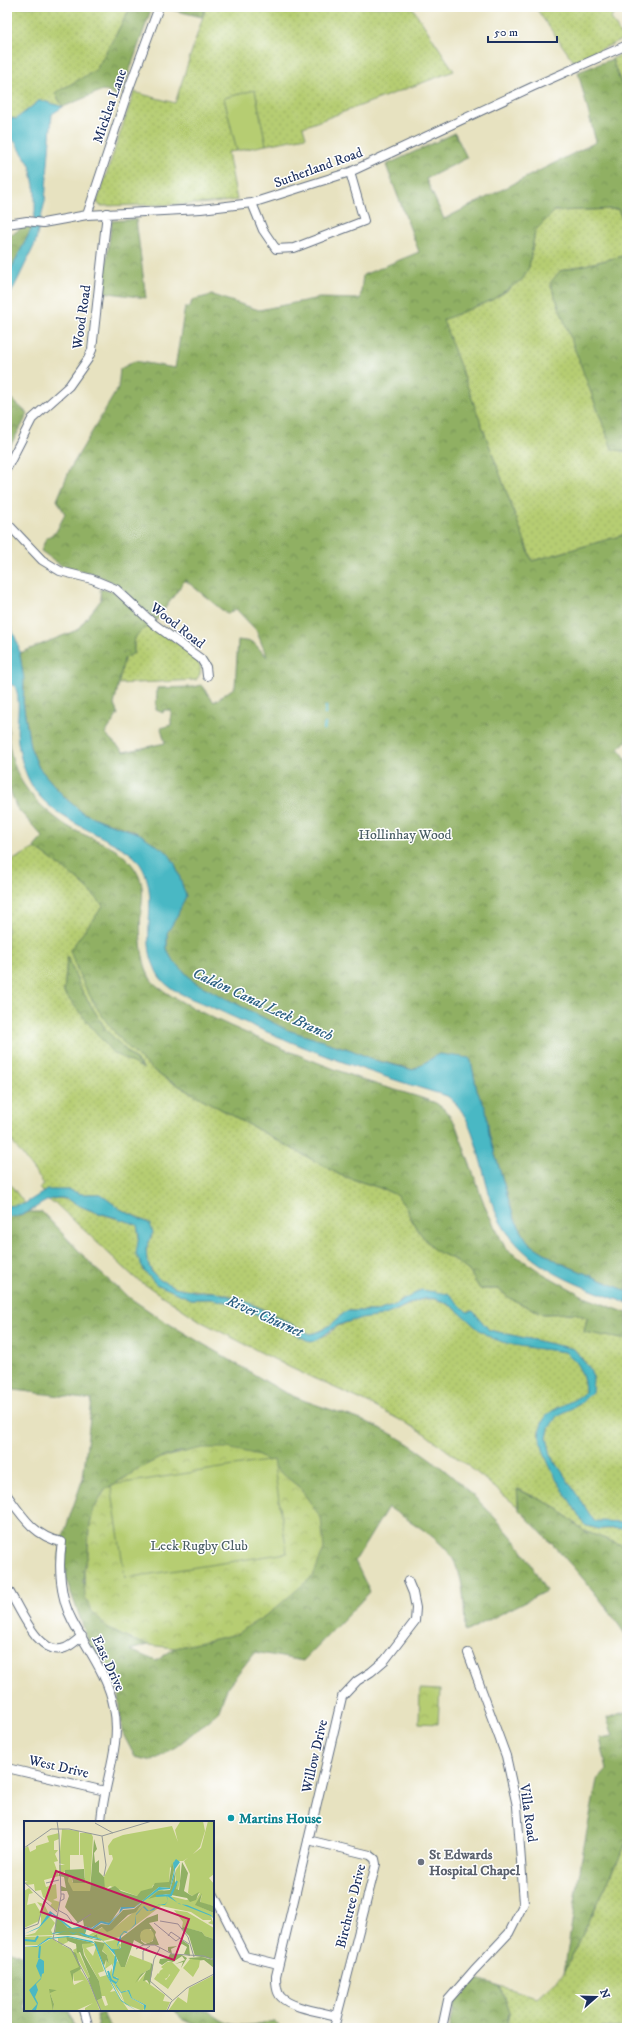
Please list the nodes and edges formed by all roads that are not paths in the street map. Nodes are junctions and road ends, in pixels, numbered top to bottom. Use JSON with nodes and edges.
{"nodes":[{"id":1,"x":159,"y":7,"type":"edge"},
{"id":2,"x":627,"y":45,"type":"edge"},
{"id":3,"x":350,"y":172,"type":"junction"},
{"id":4,"x":252,"y":203,"type":"junction"},
{"id":5,"x":107,"y":213,"type":"junction"},
{"id":6,"x":87,"y":214,"type":"junction"},
{"id":7,"x":7,"y":224,"type":"edge"},
{"id":8,"x":7,"y":468,"type":"edge"},
{"id":9,"x":7,"y":523,"type":"edge"},
{"id":10,"x":207,"y":676,"type":"dead end"},
{"id":11,"x":7,"y":1495,"type":"edge"},
{"id":12,"x":408,"y":1581,"type":"dead end"},
{"id":13,"x":7,"y":1588,"type":"edge"},
{"id":14,"x":82,"y":1636,"type":"junction"},
{"id":15,"x":468,"y":1653,"type":"dead end"},
{"id":16,"x":7,"y":1768,"type":"edge"},
{"id":17,"x":105,"y":1791,"type":"junction"},
{"id":18,"x":101,"y":1821,"type":"edge"},
{"id":19,"x":308,"y":1840,"type":"junction"},
{"id":20,"x":214,"y":1895,"type":"edge"},
{"id":21,"x":278,"y":1964,"type":"junction"},
{"id":22,"x":84,"y":2011,"type":"edge"},
{"id":23,"x":336,"y":2016,"type":"junction"},
{"id":24,"x":90,"y":2028,"type":"edge"},
{"id":25,"x":334,"y":2028,"type":"edge"},
{"id":26,"x":442,"y":2028,"type":"edge"}],
"edges":[{"from":1,"to":6,"type":"street","name":"Micklea Lane"},
{"from":2,"to":3,"type":"street","name":"Sutherland Road"},
{"from":3,"to":4,"type":"street","name":"Sutherland Road"},
{"from":3,"to":4,"type":"street"},
{"from":4,"to":5,"type":"street","name":"Sutherland Road"},
{"from":5,"to":6,"type":"street","name":"Sutherland Road"},
{"from":5,"to":8,"type":"street","name":"Wood Road"},
{"from":6,"to":7,"type":"street","name":"Sutherland Road"},
{"from":9,"to":10,"type":"street","name":"Wood Road"},
{"from":11,"to":14,"type":"street","name":"East Drive"},
{"from":12,"to":19,"type":"street","name":"Willow Drive"},
{"from":13,"to":14,"type":"street"},
{"from":14,"to":17,"type":"street","name":"East Drive"},
{"from":15,"to":26,"type":"street","name":"Villa Road"},
{"from":16,"to":17,"type":"street","name":"West Drive"},
{"from":17,"to":18,"type":"street","name":"East Drive"},
{"from":19,"to":21,"type":"street","name":"Willow Drive"},
{"from":19,"to":23,"type":"street","name":"Birchtree Drive"},
{"from":20,"to":21,"type":"street"},
{"from":21,"to":23,"type":"street","name":"Willow Drive"},
{"from":22,"to":24,"type":"street"},
{"from":23,"to":25,"type":"street","name":"Birchtree Drive"}]}
